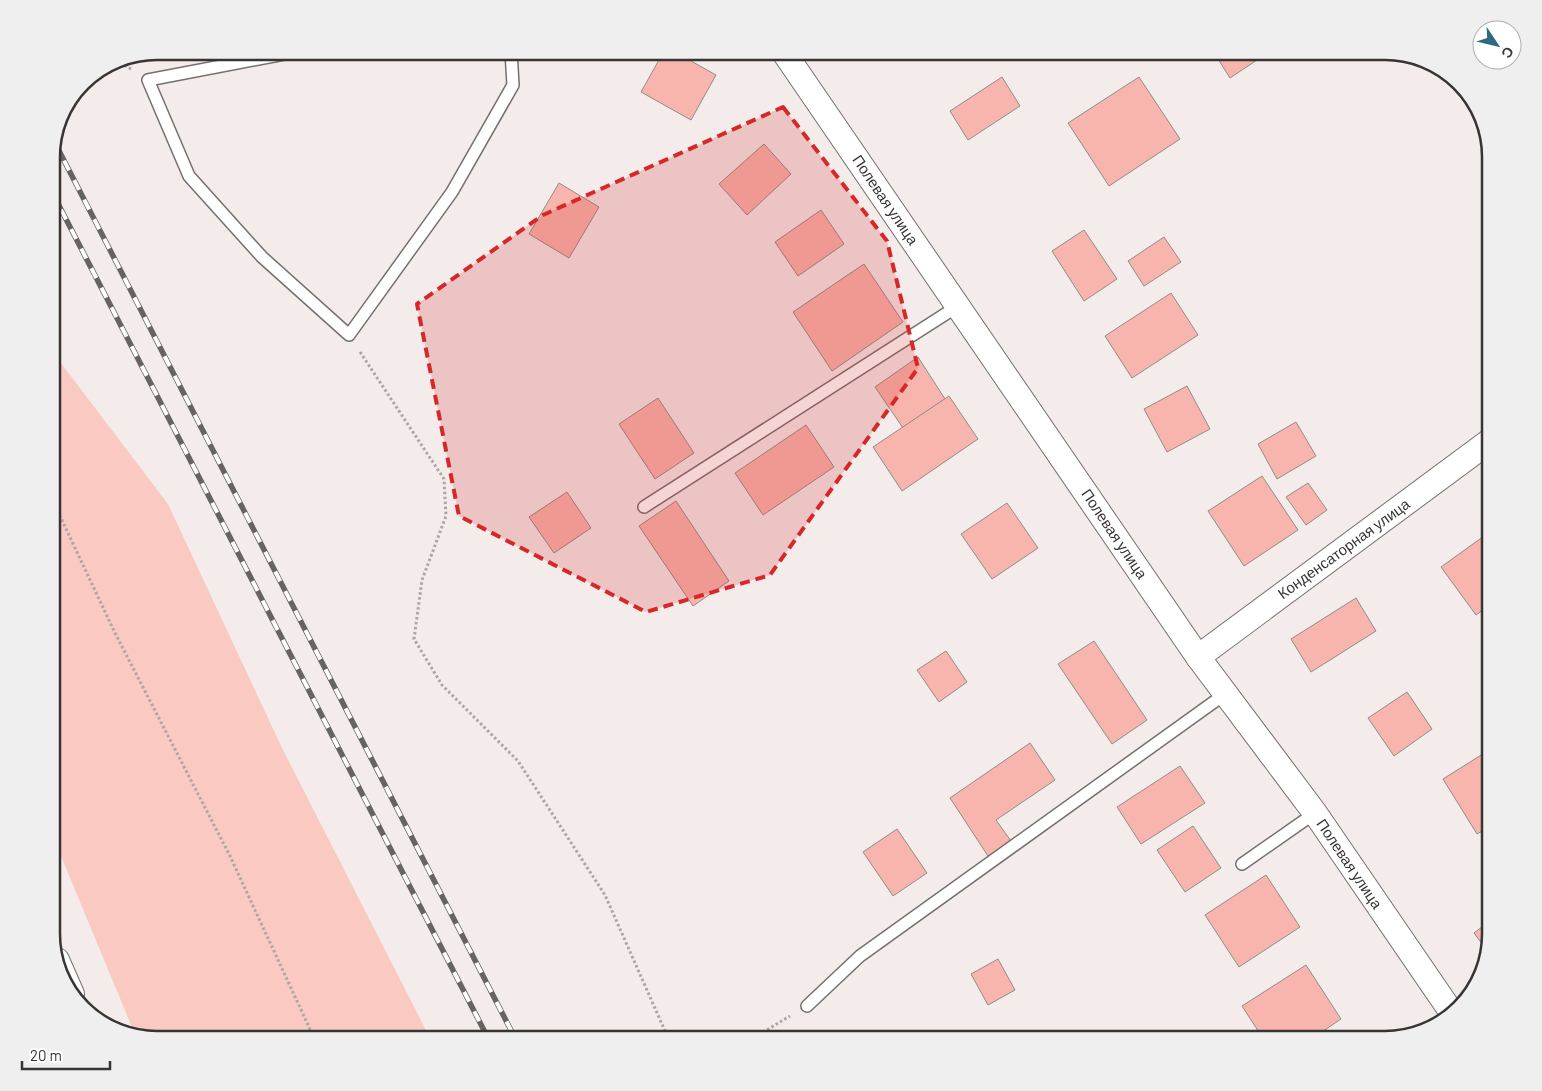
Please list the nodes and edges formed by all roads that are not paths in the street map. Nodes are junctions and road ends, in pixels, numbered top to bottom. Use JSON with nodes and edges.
{"nodes":[{"id":1,"x":253,"y":60,"type":"edge"},
{"id":2,"x":512,"y":60,"type":"edge"},
{"id":3,"x":789,"y":60,"type":"edge"},
{"id":4,"x":958,"y":306,"type":"junction"},
{"id":5,"x":1482,"y":447,"type":"edge"},
{"id":6,"x":644,"y":507,"type":"dead end"},
{"id":7,"x":1198,"y":657,"type":"junction"},
{"id":8,"x":1225,"y":694,"type":"junction"},
{"id":9,"x":1315,"y":813,"type":"junction"},
{"id":10,"x":1242,"y":864,"type":"dead end"},
{"id":11,"x":807,"y":1006,"type":"road end"},
{"id":12,"x":1449,"y":1007,"type":"edge"}],
"edges":[{"from":1,"to":2,"type":"lane"},
{"from":3,"to":4,"type":"street","name":"Полевая улица"},
{"from":4,"to":6,"type":"lane"},
{"from":4,"to":7,"type":"street","name":"Полевая улица"},
{"from":5,"to":7,"type":"street","name":"Конденсаторная улица"},
{"from":7,"to":8,"type":"street","name":"Полевая улица"},
{"from":8,"to":9,"type":"street","name":"Полевая улица"},
{"from":8,"to":11,"type":"lane"},
{"from":9,"to":10,"type":"lane"},
{"from":9,"to":12,"type":"street","name":"Полевая улица"}]}
